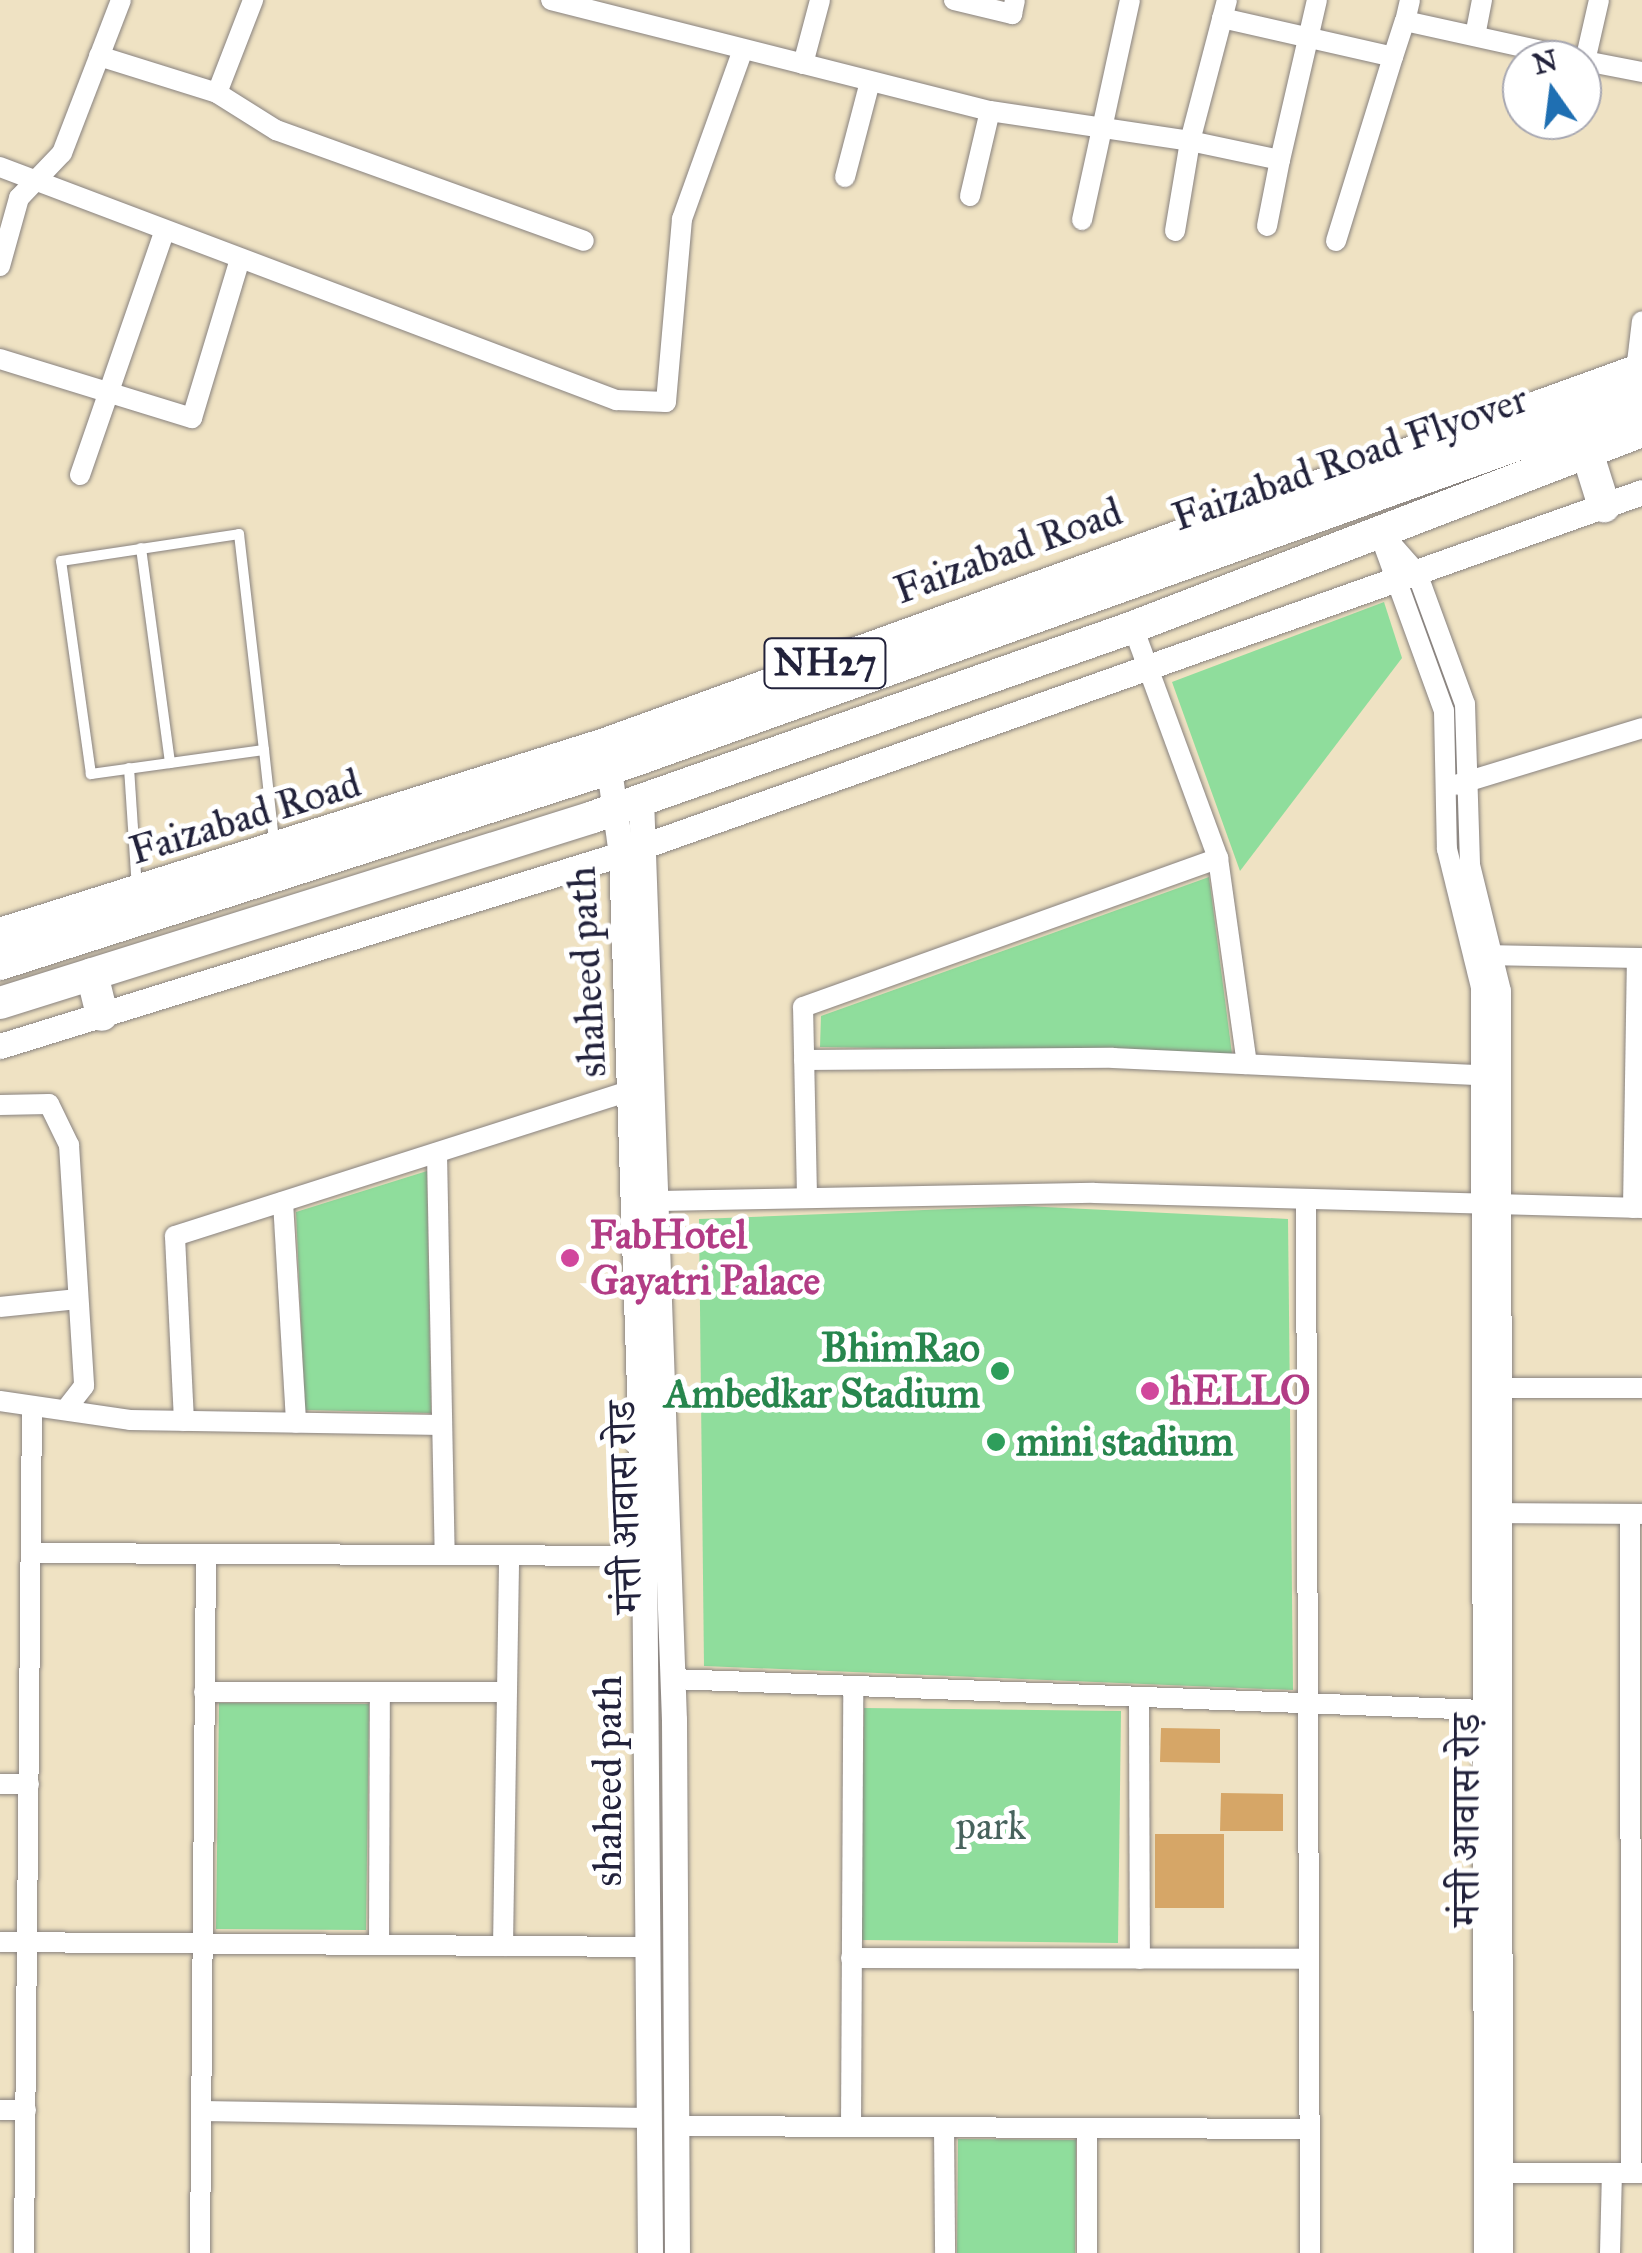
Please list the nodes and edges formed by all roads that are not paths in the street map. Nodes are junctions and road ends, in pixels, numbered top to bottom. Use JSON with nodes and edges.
{"nodes":[{"id":1,"x":120,"y":0,"type":"edge"},
{"id":2,"x":253,"y":0,"type":"edge"},
{"id":3,"x":551,"y":0,"type":"edge"},
{"id":4,"x":820,"y":0,"type":"edge"},
{"id":5,"x":954,"y":0,"type":"edge"},
{"id":6,"x":1015,"y":0,"type":"edge"},
{"id":7,"x":1130,"y":0,"type":"edge"},
{"id":8,"x":1317,"y":0,"type":"edge"},
{"id":9,"x":1482,"y":0,"type":"edge"},
{"id":10,"x":1600,"y":0,"type":"edge"},
{"id":11,"x":1224,"y":9,"type":"edge"},
{"id":12,"x":1407,"y":10,"type":"edge"},
{"id":13,"x":1475,"y":36,"type":"junction"},
{"id":14,"x":1308,"y":38,"type":"junction"},
{"id":15,"x":1589,"y":40,"type":"edge"},
{"id":16,"x":1502,"y":42,"type":"edge"},
{"id":17,"x":744,"y":50,"type":"junction"},
{"id":18,"x":99,"y":56,"type":"junction"},
{"id":19,"x":1393,"y":57,"type":"junction"},
{"id":20,"x":803,"y":64,"type":"junction"},
{"id":21,"x":1602,"y":64,"type":"edge"},
{"id":22,"x":1642,"y":72,"type":"edge"},
{"id":23,"x":870,"y":82,"type":"junction"},
{"id":24,"x":217,"y":92,"type":"junction"},
{"id":25,"x":990,"y":112,"type":"junction"},
{"id":26,"x":1098,"y":128,"type":"junction"},
{"id":27,"x":1190,"y":142,"type":"junction"},
{"id":28,"x":1280,"y":160,"type":"junction"},
{"id":29,"x":0,"y":168,"type":"edge"},
{"id":30,"x":846,"y":177,"type":"dead end"},
{"id":31,"x":36,"y":181,"type":"junction"},
{"id":32,"x":970,"y":196,"type":"dead end"},
{"id":33,"x":1082,"y":220,"type":"dead end"},
{"id":34,"x":6,"y":224,"type":"edge"},
{"id":35,"x":1267,"y":226,"type":"dead end"},
{"id":36,"x":1176,"y":230,"type":"dead end"},
{"id":37,"x":164,"y":232,"type":"junction"},
{"id":38,"x":584,"y":241,"type":"dead end"},
{"id":39,"x":1336,"y":241,"type":"dead end"},
{"id":40,"x":240,"y":259,"type":"junction"},
{"id":41,"x":0,"y":266,"type":"edge"},
{"id":42,"x":1642,"y":321,"type":"edge"},
{"id":43,"x":0,"y":359,"type":"edge"},
{"id":44,"x":1640,"y":380,"type":"edge"},
{"id":45,"x":104,"y":390,"type":"junction"},
{"id":46,"x":1642,"y":431,"type":"edge"},
{"id":47,"x":1587,"y":452,"type":"junction"},
{"id":48,"x":80,"y":475,"type":"dead end"},
{"id":49,"x":1642,"y":492,"type":"edge"},
{"id":50,"x":1604,"y":506,"type":"junction"},
{"id":51,"x":1378,"y":530,"type":"junction"},
{"id":52,"x":142,"y":548,"type":"junction"},
{"id":53,"x":1406,"y":577,"type":"junction"},
{"id":54,"x":1133,"y":627,"type":"junction"},
{"id":55,"x":1146,"y":670,"type":"junction"},
{"id":56,"x":1642,"y":728,"type":"edge"},
{"id":57,"x":264,"y":750,"type":"junction"},
{"id":58,"x":170,"y":763,"type":"junction"},
{"id":59,"x":623,"y":764,"type":"junction"},
{"id":60,"x":129,"y":768,"type":"junction"},
{"id":61,"x":1466,"y":784,"type":"junction"},
{"id":62,"x":1444,"y":786,"type":"junction"},
{"id":63,"x":627,"y":803,"type":"junction"},
{"id":64,"x":632,"y":850,"type":"junction"},
{"id":65,"x":275,"y":852,"type":"junction"},
{"id":66,"x":1218,"y":858,"type":"junction"},
{"id":67,"x":137,"y":893,"type":"junction"},
{"id":68,"x":0,"y":934,"type":"edge"},
{"id":69,"x":1484,"y":955,"type":"junction"},
{"id":70,"x":1639,"y":958,"type":"edge"},
{"id":71,"x":0,"y":964,"type":"edge"},
{"id":72,"x":92,"y":974,"type":"junction"},
{"id":73,"x":0,"y":1003,"type":"edge"},
{"id":74,"x":102,"y":1015,"type":"junction"},
{"id":75,"x":0,"y":1046,"type":"edge"},
{"id":76,"x":804,"y":1060,"type":"junction"},
{"id":77,"x":1247,"y":1064,"type":"junction"},
{"id":78,"x":1491,"y":1076,"type":"junction"},
{"id":79,"x":1638,"y":1081,"type":"edge"},
{"id":80,"x":630,"y":1091,"type":"junction"},
{"id":81,"x":0,"y":1105,"type":"edge"},
{"id":82,"x":437,"y":1153,"type":"junction"},
{"id":83,"x":808,"y":1196,"type":"junction"},
{"id":84,"x":1306,"y":1200,"type":"junction"},
{"id":85,"x":659,"y":1201,"type":"junction"},
{"id":86,"x":283,"y":1202,"type":"junction"},
{"id":87,"x":1491,"y":1206,"type":"junction"},
{"id":88,"x":1637,"y":1208,"type":"edge"},
{"id":89,"x":78,"y":1299,"type":"junction"},
{"id":90,"x":0,"y":1307,"type":"edge"},
{"id":91,"x":650,"y":1339,"type":"junction"},
{"id":92,"x":1492,"y":1388,"type":"junction"},
{"id":93,"x":1642,"y":1388,"type":"edge"},
{"id":94,"x":0,"y":1401,"type":"edge"},
{"id":95,"x":66,"y":1409,"type":"junction"},
{"id":96,"x":32,"y":1410,"type":"junction"},
{"id":97,"x":184,"y":1421,"type":"junction"},
{"id":98,"x":296,"y":1423,"type":"junction"},
{"id":99,"x":442,"y":1425,"type":"junction"},
{"id":100,"x":1492,"y":1513,"type":"junction"},
{"id":101,"x":1636,"y":1514,"type":"edge"},
{"id":102,"x":31,"y":1552,"type":"junction"},
{"id":103,"x":206,"y":1554,"type":"junction"},
{"id":104,"x":445,"y":1555,"type":"junction"},
{"id":105,"x":508,"y":1556,"type":"junction"},
{"id":106,"x":644,"y":1556,"type":"junction"},
{"id":107,"x":1636,"y":1642,"type":"edge"},
{"id":108,"x":672,"y":1679,"type":"junction"},
{"id":109,"x":853,"y":1688,"type":"junction"},
{"id":110,"x":204,"y":1692,"type":"junction"},
{"id":111,"x":380,"y":1692,"type":"junction"},
{"id":112,"x":505,"y":1692,"type":"junction"},
{"id":113,"x":1139,"y":1700,"type":"junction"},
{"id":114,"x":1308,"y":1706,"type":"junction"},
{"id":115,"x":1484,"y":1710,"type":"junction"},
{"id":116,"x":0,"y":1784,"type":"edge"},
{"id":117,"x":29,"y":1784,"type":"junction"},
{"id":118,"x":0,"y":1942,"type":"edge"},
{"id":119,"x":27,"y":1942,"type":"junction"},
{"id":120,"x":202,"y":1944,"type":"junction"},
{"id":121,"x":379,"y":1945,"type":"junction"},
{"id":122,"x":504,"y":1946,"type":"junction"},
{"id":123,"x":647,"y":1947,"type":"junction"},
{"id":124,"x":852,"y":1958,"type":"junction"},
{"id":125,"x":1140,"y":1959,"type":"junction"},
{"id":126,"x":1309,"y":1959,"type":"junction"},
{"id":127,"x":1636,"y":2049,"type":"edge"},
{"id":128,"x":0,"y":2110,"type":"edge"},
{"id":129,"x":26,"y":2110,"type":"junction"},
{"id":130,"x":201,"y":2111,"type":"junction"},
{"id":131,"x":649,"y":2118,"type":"junction"},
{"id":132,"x":676,"y":2126,"type":"junction"},
{"id":133,"x":850,"y":2127,"type":"junction"},
{"id":134,"x":944,"y":2127,"type":"junction"},
{"id":135,"x":1086,"y":2128,"type":"junction"},
{"id":136,"x":1310,"y":2129,"type":"junction"},
{"id":137,"x":1493,"y":2173,"type":"junction"},
{"id":138,"x":1629,"y":2173,"type":"edge"},
{"id":139,"x":24,"y":2253,"type":"edge"},
{"id":140,"x":200,"y":2253,"type":"edge"},
{"id":141,"x":650,"y":2253,"type":"edge"},
{"id":142,"x":677,"y":2253,"type":"edge"},
{"id":143,"x":944,"y":2253,"type":"edge"},
{"id":144,"x":1087,"y":2253,"type":"edge"},
{"id":145,"x":1310,"y":2253,"type":"edge"},
{"id":146,"x":1484,"y":2253,"type":"edge"},
{"id":147,"x":1502,"y":2253,"type":"edge"},
{"id":148,"x":1610,"y":2253,"type":"edge"}],
"edges":[{"from":1,"to":18,"type":"street"},
{"from":2,"to":24,"type":"street"},
{"from":3,"to":17,"type":"street"},
{"from":4,"to":20,"type":"street"},
{"from":5,"to":6,"type":"street"},
{"from":7,"to":26,"type":"street"},
{"from":8,"to":14,"type":"street"},
{"from":9,"to":13,"type":"street"},
{"from":10,"to":15,"type":"street"},
{"from":11,"to":14,"type":"street"},
{"from":11,"to":27,"type":"street"},
{"from":12,"to":13,"type":"street"},
{"from":12,"to":19,"type":"street"},
{"from":13,"to":16,"type":"street"},
{"from":14,"to":19,"type":"street"},
{"from":14,"to":28,"type":"street"},
{"from":17,"to":20,"type":"street"},
{"from":17,"to":40,"type":"street"},
{"from":18,"to":24,"type":"street"},
{"from":18,"to":31,"type":"street"},
{"from":19,"to":39,"type":"street"},
{"from":20,"to":23,"type":"street"},
{"from":21,"to":22,"type":"street"},
{"from":23,"to":25,"type":"street"},
{"from":23,"to":30,"type":"street"},
{"from":24,"to":38,"type":"street"},
{"from":25,"to":26,"type":"street"},
{"from":25,"to":32,"type":"street"},
{"from":26,"to":27,"type":"street"},
{"from":26,"to":33,"type":"street"},
{"from":27,"to":28,"type":"street"},
{"from":27,"to":36,"type":"street"},
{"from":28,"to":35,"type":"street"},
{"from":29,"to":31,"type":"street"},
{"from":31,"to":34,"type":"street"},
{"from":31,"to":37,"type":"street"},
{"from":34,"to":41,"type":"street"},
{"from":37,"to":40,"type":"street"},
{"from":37,"to":45,"type":"street"},
{"from":40,"to":45,"type":"street"},
{"from":42,"to":44,"type":"street"},
{"from":43,"to":45,"type":"street"},
{"from":44,"to":59,"type":"highway","name":"Faizabad Road Flyover","number":"NH27"},
{"from":44,"to":65,"type":"highway","name":"Faizabad Road","number":"NH27"},
{"from":45,"to":48,"type":"street"},
{"from":46,"to":47,"type":"highway"},
{"from":47,"to":50,"type":"highway"},
{"from":47,"to":51,"type":"highway"},
{"from":49,"to":50,"type":"street"},
{"from":50,"to":53,"type":"street"},
{"from":51,"to":53,"type":"street"},
{"from":51,"to":54,"type":"highway"},
{"from":52,"to":57,"type":"lane"},
{"from":52,"to":58,"type":"lane"},
{"from":52,"to":60,"type":"lane"},
{"from":53,"to":55,"type":"street"},
{"from":53,"to":61,"type":"street"},
{"from":53,"to":62,"type":"street"},
{"from":54,"to":55,"type":"street"},
{"from":54,"to":63,"type":"highway"},
{"from":55,"to":64,"type":"street"},
{"from":55,"to":66,"type":"street"},
{"from":56,"to":61,"type":"street"},
{"from":57,"to":58,"type":"lane"},
{"from":57,"to":65,"type":"lane"},
{"from":58,"to":60,"type":"lane"},
{"from":59,"to":63,"type":"highway","name":"मंत्ती आवास रोड"},
{"from":59,"to":71,"type":"highway","name":"Faizabad Road Flyover"},
{"from":60,"to":67,"type":"lane"},
{"from":61,"to":62,"type":"street"},
{"from":61,"to":69,"type":"street"},
{"from":62,"to":69,"type":"street"},
{"from":63,"to":64,"type":"street","name":"मंत्ती आवास रोड"},
{"from":63,"to":72,"type":"highway"},
{"from":64,"to":74,"type":"street"},
{"from":64,"to":80,"type":"street","name":"shaheed path"},
{"from":64,"to":85,"type":"street","name":"मंत्ती आवास रोड"},
{"from":65,"to":67,"type":"highway","name":"Faizabad Road","number":"NH27"},
{"from":66,"to":76,"type":"street"},
{"from":66,"to":77,"type":"street"},
{"from":67,"to":68,"type":"highway","name":"Faizabad Road","number":"NH27"},
{"from":69,"to":70,"type":"street"},
{"from":69,"to":78,"type":"street","name":"मंत्ती आवास रोड़"},
{"from":70,"to":79,"type":"street"},
{"from":72,"to":73,"type":"highway"},
{"from":72,"to":74,"type":"highway"},
{"from":74,"to":75,"type":"street"},
{"from":76,"to":77,"type":"street"},
{"from":76,"to":83,"type":"street"},
{"from":77,"to":78,"type":"street"},
{"from":78,"to":87,"type":"street","name":"मंत्ती आवास रोड़"},
{"from":79,"to":88,"type":"street"},
{"from":80,"to":82,"type":"street"},
{"from":80,"to":91,"type":"street","name":"shaheed path"},
{"from":81,"to":89,"type":"street"},
{"from":82,"to":86,"type":"street"},
{"from":82,"to":99,"type":"street"},
{"from":83,"to":84,"type":"street"},
{"from":83,"to":85,"type":"street"},
{"from":84,"to":87,"type":"street"},
{"from":84,"to":114,"type":"street"},
{"from":85,"to":91,"type":"street","name":"मंत्ती आवास रोड"},
{"from":86,"to":97,"type":"street"},
{"from":86,"to":98,"type":"street"},
{"from":87,"to":88,"type":"street"},
{"from":87,"to":92,"type":"street","name":"मंत्ती आवास रोड़"},
{"from":89,"to":90,"type":"street"},
{"from":89,"to":95,"type":"street"},
{"from":91,"to":106,"type":"street","name":"shaheed path"},
{"from":91,"to":108,"type":"street","name":"मंत्ती आवास रोड"},
{"from":92,"to":93,"type":"street"},
{"from":92,"to":100,"type":"street","name":"मंत्ती आवास रोड़"},
{"from":94,"to":96,"type":"street"},
{"from":95,"to":96,"type":"street"},
{"from":95,"to":97,"type":"street"},
{"from":96,"to":102,"type":"street"},
{"from":97,"to":98,"type":"street"},
{"from":98,"to":99,"type":"street"},
{"from":99,"to":104,"type":"street"},
{"from":100,"to":101,"type":"street"},
{"from":100,"to":115,"type":"street"},
{"from":100,"to":137,"type":"street","name":"मंत्ती आवास रोड़"},
{"from":101,"to":107,"type":"street"},
{"from":102,"to":103,"type":"street"},
{"from":102,"to":117,"type":"street"},
{"from":103,"to":104,"type":"street"},
{"from":103,"to":110,"type":"street"},
{"from":104,"to":105,"type":"street"},
{"from":105,"to":106,"type":"street"},
{"from":105,"to":112,"type":"street"},
{"from":106,"to":123,"type":"street","name":"shaheed path"},
{"from":107,"to":127,"type":"street"},
{"from":108,"to":109,"type":"street"},
{"from":108,"to":132,"type":"street","name":"मंत्ती आवास रोड"},
{"from":109,"to":113,"type":"street"},
{"from":109,"to":124,"type":"street"},
{"from":110,"to":111,"type":"street"},
{"from":110,"to":120,"type":"street"},
{"from":111,"to":112,"type":"street"},
{"from":111,"to":121,"type":"street"},
{"from":112,"to":122,"type":"street"},
{"from":113,"to":114,"type":"street"},
{"from":113,"to":125,"type":"street"},
{"from":114,"to":115,"type":"street"},
{"from":114,"to":126,"type":"street"},
{"from":115,"to":137,"type":"street"},
{"from":116,"to":117,"type":"street"},
{"from":117,"to":119,"type":"street"},
{"from":118,"to":119,"type":"street"},
{"from":119,"to":120,"type":"street"},
{"from":119,"to":129,"type":"street"},
{"from":120,"to":121,"type":"street"},
{"from":120,"to":130,"type":"street"},
{"from":121,"to":122,"type":"street"},
{"from":122,"to":123,"type":"street"},
{"from":123,"to":131,"type":"street","name":"shaheed path"},
{"from":124,"to":125,"type":"street"},
{"from":124,"to":133,"type":"street"},
{"from":125,"to":126,"type":"street"},
{"from":126,"to":136,"type":"street"},
{"from":127,"to":138,"type":"street"},
{"from":128,"to":129,"type":"street"},
{"from":129,"to":139,"type":"street"},
{"from":130,"to":131,"type":"street"},
{"from":130,"to":140,"type":"street"},
{"from":131,"to":141,"type":"street","name":"shaheed path"},
{"from":132,"to":133,"type":"street"},
{"from":132,"to":142,"type":"street","name":"मंत्ती आवास रोड"},
{"from":133,"to":134,"type":"street"},
{"from":134,"to":135,"type":"street"},
{"from":134,"to":143,"type":"street"},
{"from":135,"to":136,"type":"street"},
{"from":135,"to":144,"type":"street"},
{"from":136,"to":145,"type":"street"},
{"from":137,"to":138,"type":"street"},
{"from":137,"to":146,"type":"street"},
{"from":137,"to":147,"type":"street","name":"मंत्ती आवास रोड़"},
{"from":138,"to":148,"type":"street"}]}
